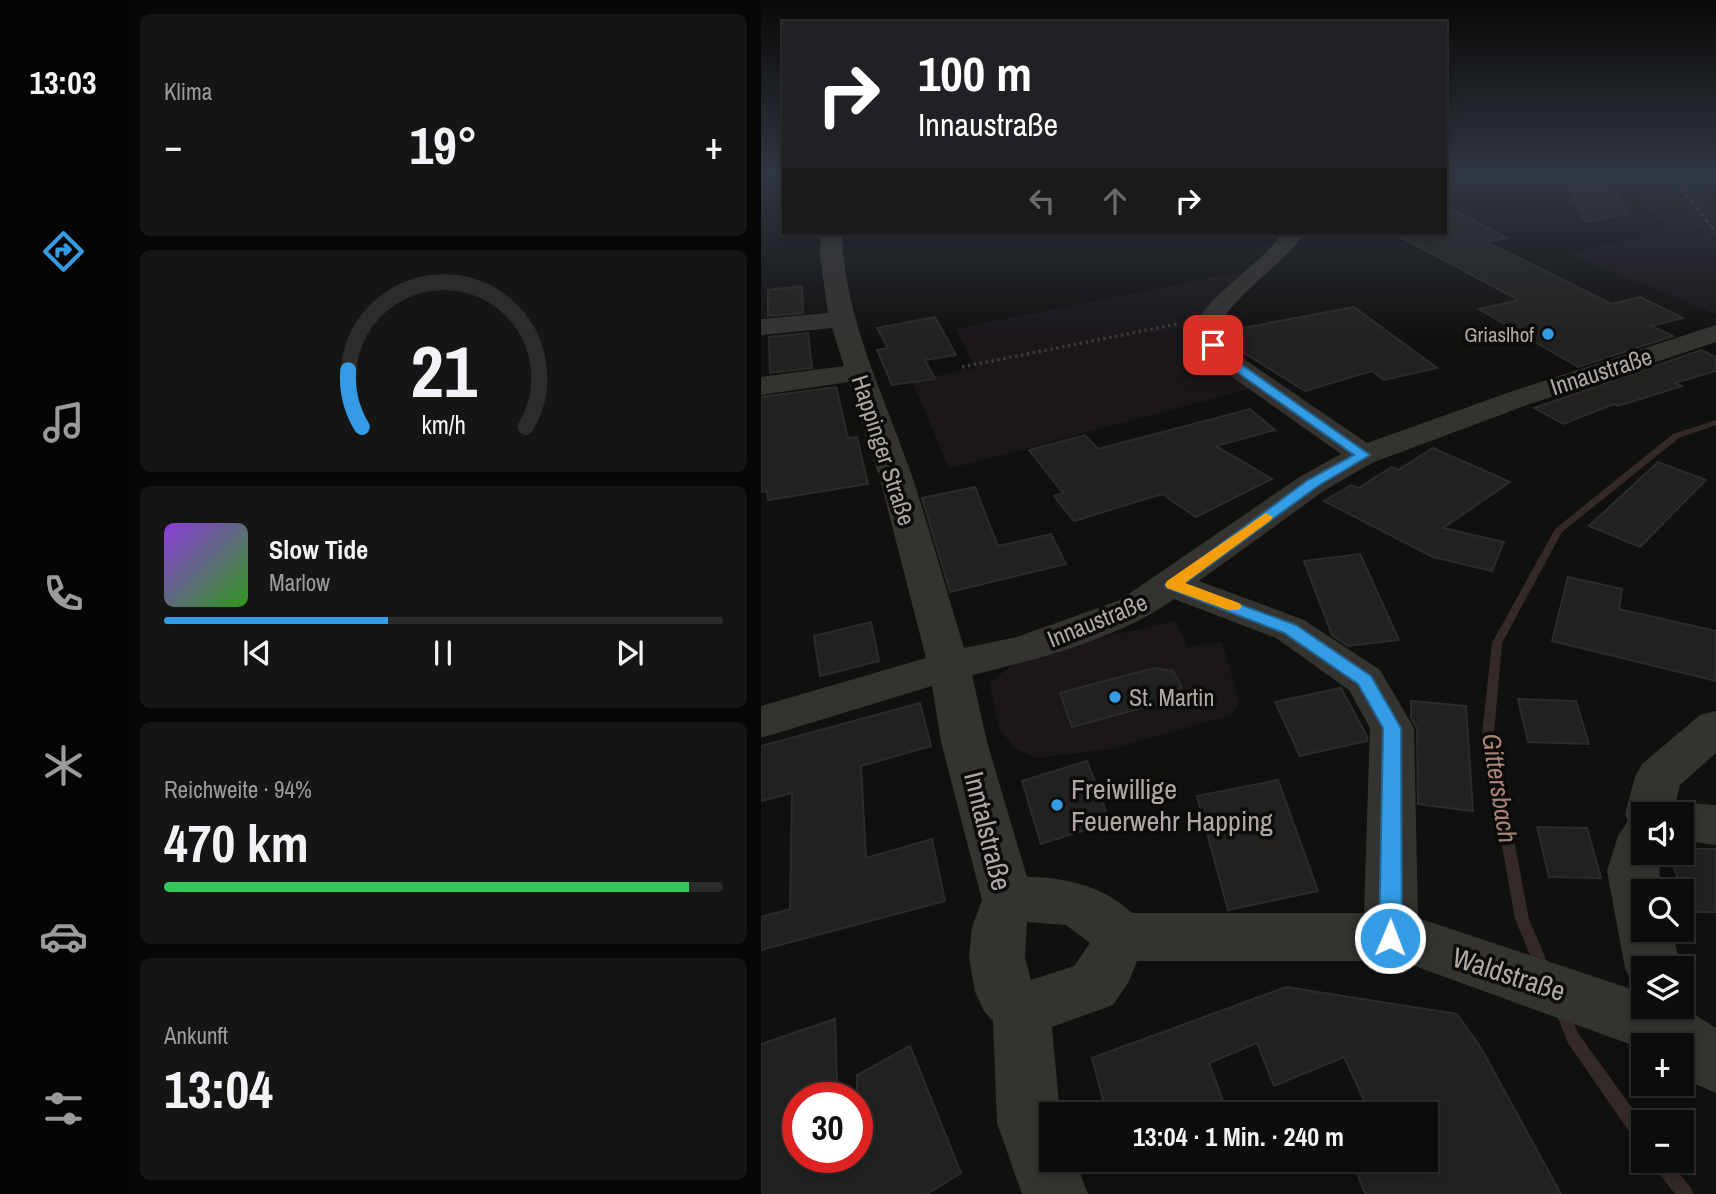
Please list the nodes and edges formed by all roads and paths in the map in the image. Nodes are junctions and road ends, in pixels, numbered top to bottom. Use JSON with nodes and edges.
{"nodes":[{"id":1,"x":831,"y":235,"type":"edge"},
{"id":2,"x":1293,"y":235,"type":"edge"},
{"id":3,"x":1209,"y":317,"type":"junction"},
{"id":4,"x":842,"y":319,"type":"junction"},
{"id":5,"x":761,"y":327,"type":"edge"},
{"id":6,"x":1716,"y":333,"type":"edge"},
{"id":7,"x":962,"y":367,"type":"dead end"},
{"id":8,"x":859,"y":372,"type":"junction"},
{"id":9,"x":761,"y":386,"type":"edge"},
{"id":10,"x":1364,"y":455,"type":"junction"},
{"id":11,"x":1173,"y":585,"type":"junction"},
{"id":12,"x":949,"y":666,"type":"junction"},
{"id":13,"x":761,"y":722,"type":"edge"},
{"id":14,"x":1716,"y":727,"type":"edge"},
{"id":15,"x":1652,"y":802,"type":"edge"},
{"id":16,"x":1694,"y":822,"type":"edge"},
{"id":17,"x":1716,"y":825,"type":"edge"},
{"id":18,"x":1008,"y":900,"type":"junction"},
{"id":19,"x":1120,"y":937,"type":"junction"},
{"id":20,"x":1390,"y":938,"type":"junction"},
{"id":21,"x":1022,"y":1010,"type":"junction"},
{"id":22,"x":1631,"y":1010,"type":"edge"},
{"id":23,"x":1664,"y":1019,"type":"edge"},
{"id":24,"x":1716,"y":1063,"type":"edge"},
{"id":25,"x":1055,"y":1194,"type":"edge"}],
"edges":[{"from":1,"to":4,"type":"street","name":"Happinger Straße"},
{"from":2,"to":3,"type":"street"},
{"from":3,"to":7,"type":"path"},
{"from":3,"to":10,"type":"street"},
{"from":4,"to":5,"type":"street"},
{"from":4,"to":8,"type":"street","name":"Happinger Straße"},
{"from":6,"to":10,"type":"street","name":"Innaustraße"},
{"from":8,"to":9,"type":"street"},
{"from":8,"to":12,"type":"street","name":"Happinger Straße"},
{"from":10,"to":11,"type":"street","name":"Innaustraße"},
{"from":11,"to":12,"type":"street","name":"Innaustraße"},
{"from":11,"to":20,"type":"street"},
{"from":12,"to":13,"type":"street","name":"Innaustraße"},
{"from":12,"to":18,"type":"street","name":"Inntalstraße"},
{"from":14,"to":15,"type":"street"},
{"from":16,"to":17,"type":"street"},
{"from":18,"to":19,"type":"street"},
{"from":18,"to":21,"type":"street","name":"Inntalstraße"},
{"from":19,"to":20,"type":"street","name":"Waldstraße"},
{"from":19,"to":21,"type":"street"},
{"from":20,"to":22,"type":"street","name":"Waldstraße"},
{"from":21,"to":25,"type":"street"},
{"from":23,"to":24,"type":"street","name":"Waldstraße"}]}
